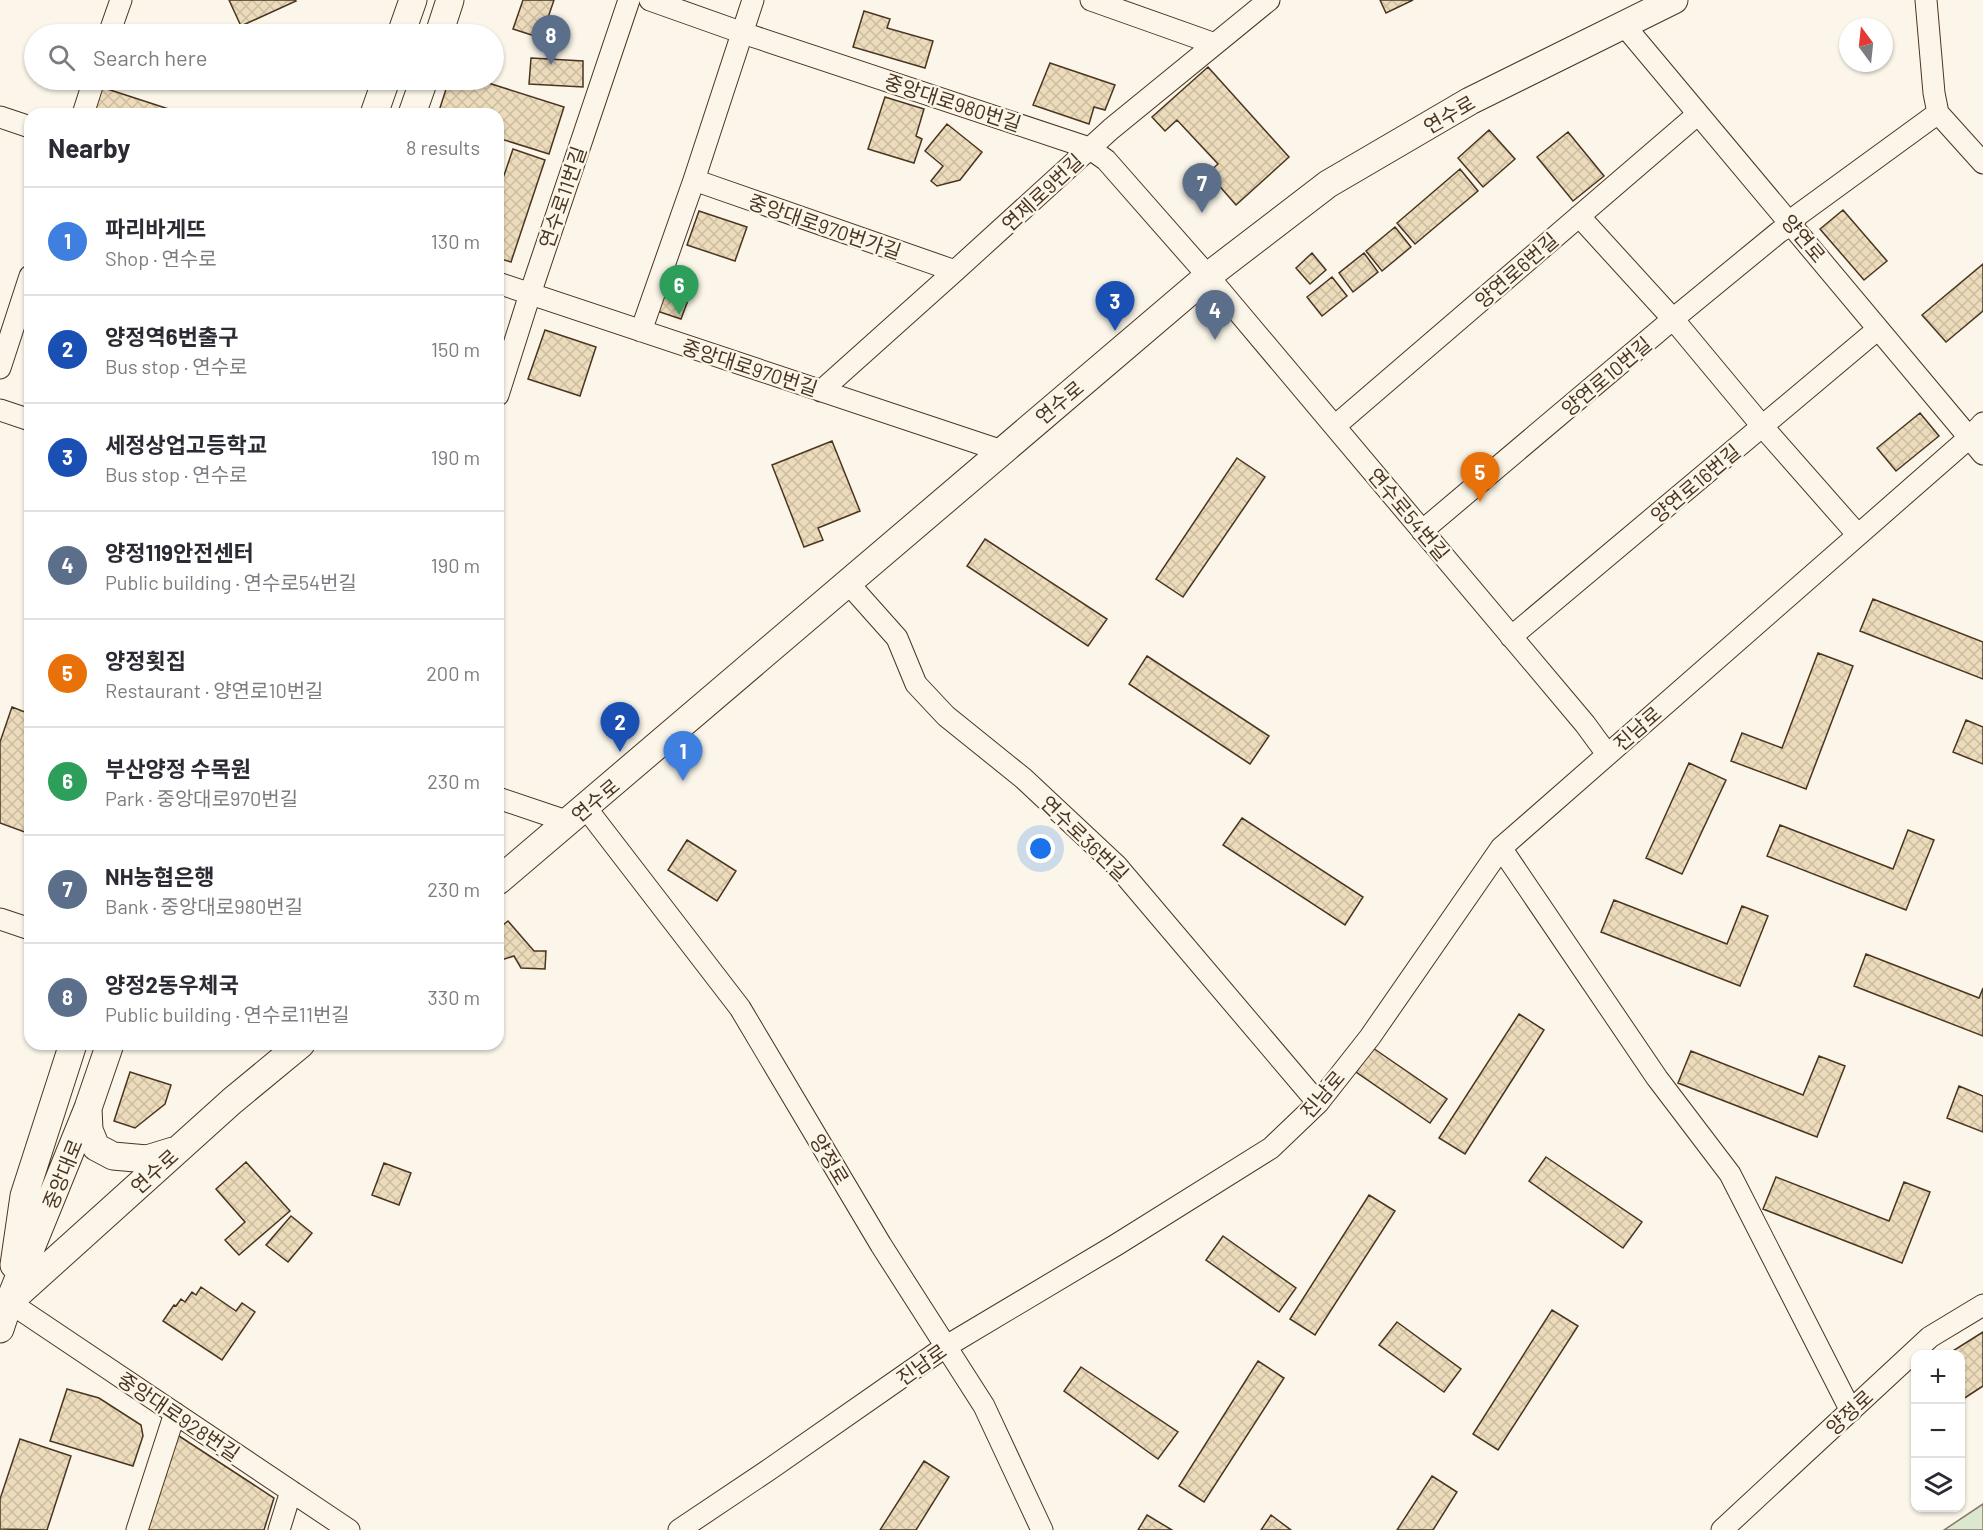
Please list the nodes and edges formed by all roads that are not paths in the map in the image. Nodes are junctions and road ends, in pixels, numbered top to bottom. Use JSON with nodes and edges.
{"nodes":[{"id":1,"x":121,"y":0,"type":"edge"},
{"id":2,"x":413,"y":0,"type":"edge"},
{"id":3,"x":450,"y":0,"type":"edge"},
{"id":4,"x":629,"y":0,"type":"edge"},
{"id":5,"x":650,"y":0,"type":"edge"},
{"id":6,"x":753,"y":0,"type":"edge"},
{"id":7,"x":1091,"y":0,"type":"edge"},
{"id":8,"x":1269,"y":0,"type":"edge"},
{"id":9,"x":1674,"y":0,"type":"edge"},
{"id":10,"x":1926,"y":0,"type":"edge"},
{"id":11,"x":113,"y":24,"type":"edge"},
{"id":12,"x":405,"y":24,"type":"edge"},
{"id":13,"x":442,"y":24,"type":"edge"},
{"id":14,"x":1623,"y":24,"type":"junction"},
{"id":15,"x":743,"y":33,"type":"junction"},
{"id":16,"x":1215,"y":44,"type":"junction"},
{"id":17,"x":91,"y":90,"type":"edge"},
{"id":18,"x":382,"y":90,"type":"edge"},
{"id":19,"x":420,"y":90,"type":"edge"},
{"id":20,"x":85,"y":108,"type":"edge"},
{"id":21,"x":376,"y":108,"type":"edge"},
{"id":22,"x":414,"y":108,"type":"edge"},
{"id":23,"x":1938,"y":113,"type":"junction"},
{"id":24,"x":1698,"y":114,"type":"junction"},
{"id":25,"x":0,"y":117,"type":"edge"},
{"id":26,"x":24,"y":125,"type":"edge"},
{"id":27,"x":1089,"y":148,"type":"junction"},
{"id":28,"x":1983,"y":163,"type":"edge"},
{"id":29,"x":694,"y":180,"type":"junction"},
{"id":30,"x":1579,"y":216,"type":"junction"},
{"id":31,"x":1792,"y":224,"type":"junction"},
{"id":32,"x":955,"y":272,"type":"junction"},
{"id":33,"x":1208,"y":276,"type":"junction"},
{"id":34,"x":504,"y":285,"type":"edge"},
{"id":35,"x":24,"y":294,"type":"edge"},
{"id":36,"x":530,"y":294,"type":"junction"},
{"id":37,"x":1673,"y":319,"type":"junction"},
{"id":38,"x":1878,"y":329,"type":"junction"},
{"id":39,"x":641,"y":331,"type":"junction"},
{"id":40,"x":0,"y":368,"type":"edge"},
{"id":41,"x":504,"y":376,"type":"edge"},
{"id":42,"x":821,"y":391,"type":"junction"},
{"id":43,"x":0,"y":410,"type":"edge"},
{"id":44,"x":24,"y":418,"type":"edge"},
{"id":45,"x":1335,"y":426,"type":"junction"},
{"id":46,"x":1762,"y":426,"type":"junction"},
{"id":47,"x":1976,"y":430,"type":"edge"},
{"id":48,"x":1002,"y":451,"type":"junction"},
{"id":49,"x":1983,"y":454,"type":"edge"},
{"id":50,"x":1422,"y":531,"type":"junction"},
{"id":51,"x":1858,"y":535,"type":"junction"},
{"id":52,"x":848,"y":583,"type":"junction"},
{"id":53,"x":1511,"y":637,"type":"junction"},
{"id":54,"x":1607,"y":754,"type":"junction"},
{"id":55,"x":504,"y":799,"type":"edge"},
{"id":56,"x":577,"y":815,"type":"junction"},
{"id":57,"x":1501,"y":848,"type":"junction"},
{"id":58,"x":504,"y":876,"type":"edge"},
{"id":59,"x":0,"y":919,"type":"edge"},
{"id":60,"x":24,"y":927,"type":"edge"},
{"id":61,"x":71,"y":1050,"type":"edge"},
{"id":62,"x":108,"y":1050,"type":"edge"},
{"id":63,"x":294,"y":1050,"type":"edge"},
{"id":64,"x":1318,"y":1103,"type":"junction"},
{"id":65,"x":88,"y":1108,"type":"junction"},
{"id":66,"x":177,"y":1150,"type":"junction"},
{"id":67,"x":4,"y":1301,"type":"edge"},
{"id":68,"x":1983,"y":1305,"type":"edge"},
{"id":69,"x":0,"y":1329,"type":"edge"},
{"id":70,"x":945,"y":1347,"type":"junction"},
{"id":71,"x":1851,"y":1411,"type":"junction"},
{"id":72,"x":175,"y":1413,"type":"junction"},
{"id":73,"x":291,"y":1491,"type":"junction"},
{"id":74,"x":137,"y":1530,"type":"edge"},
{"id":75,"x":279,"y":1530,"type":"edge"},
{"id":76,"x":350,"y":1530,"type":"edge"},
{"id":77,"x":679,"y":1530,"type":"edge"},
{"id":78,"x":1042,"y":1530,"type":"edge"},
{"id":79,"x":1722,"y":1530,"type":"edge"}],
"edges":[{"from":1,"to":11,"type":"street"},
{"from":2,"to":12,"type":"main road"},
{"from":3,"to":13,"type":"main road"},
{"from":4,"to":36,"type":"street","name":"연수로11번길"},
{"from":5,"to":15,"type":"street","name":"중앙대로980번길"},
{"from":6,"to":15,"type":"street"},
{"from":7,"to":16,"type":"street"},
{"from":8,"to":16,"type":"street","name":"연제로9번길"},
{"from":9,"to":14,"type":"main road","name":"연수로"},
{"from":10,"to":23,"type":"street"},
{"from":14,"to":24,"type":"street","name":"양연로"},
{"from":14,"to":33,"type":"main road","name":"연수로"},
{"from":15,"to":27,"type":"street","name":"중앙대로980번길"},
{"from":15,"to":29,"type":"street"},
{"from":16,"to":27,"type":"street","name":"연제로9번길"},
{"from":17,"to":20,"type":"street"},
{"from":18,"to":21,"type":"main road"},
{"from":19,"to":22,"type":"main road"},
{"from":23,"to":28,"type":"street"},
{"from":23,"to":31,"type":"street","name":"양연로10번길"},
{"from":24,"to":30,"type":"street","name":"양연로6번길"},
{"from":24,"to":31,"type":"street","name":"양연로"},
{"from":25,"to":26,"type":"street"},
{"from":27,"to":32,"type":"street","name":"연제로9번길"},
{"from":27,"to":33,"type":"street","name":"중앙대로980번길"},
{"from":29,"to":32,"type":"street","name":"중앙대로970번가길"},
{"from":29,"to":39,"type":"street"},
{"from":30,"to":37,"type":"street"},
{"from":30,"to":45,"type":"street","name":"양연로6번길"},
{"from":31,"to":37,"type":"street","name":"양연로10번길"},
{"from":31,"to":38,"type":"street","name":"양연로"},
{"from":32,"to":42,"type":"street","name":"연제로9번길"},
{"from":33,"to":45,"type":"street","name":"연수로54번길"},
{"from":33,"to":48,"type":"main road","name":"연수로"},
{"from":34,"to":36,"type":"street","name":"중앙대로970번길"},
{"from":35,"to":40,"type":"street"},
{"from":36,"to":39,"type":"street","name":"중앙대로970번길"},
{"from":36,"to":41,"type":"street","name":"연수로11번길"},
{"from":37,"to":46,"type":"street"},
{"from":37,"to":50,"type":"street","name":"양연로10번길"},
{"from":38,"to":46,"type":"street","name":"양연로16번길"},
{"from":38,"to":47,"type":"street","name":"양연로"},
{"from":39,"to":42,"type":"street","name":"중앙대로970번길"},
{"from":42,"to":48,"type":"street","name":"중앙대로970번길"},
{"from":43,"to":44,"type":"street"},
{"from":45,"to":50,"type":"street","name":"연수로54번길"},
{"from":46,"to":51,"type":"street"},
{"from":46,"to":53,"type":"street","name":"양연로16번길"},
{"from":47,"to":49,"type":"street","name":"양연로"},
{"from":47,"to":51,"type":"street","name":"진남로"},
{"from":48,"to":52,"type":"main road","name":"연수로"},
{"from":50,"to":53,"type":"street","name":"연수로54번길"},
{"from":51,"to":54,"type":"street","name":"진남로"},
{"from":52,"to":56,"type":"main road","name":"연수로"},
{"from":52,"to":64,"type":"street","name":"연수로36번길"},
{"from":53,"to":54,"type":"street","name":"연수로54번길"},
{"from":54,"to":57,"type":"street","name":"진남로"},
{"from":55,"to":56,"type":"street"},
{"from":56,"to":58,"type":"main road","name":"연수로"},
{"from":56,"to":70,"type":"street","name":"양정로"},
{"from":57,"to":64,"type":"street","name":"진남로"},
{"from":57,"to":71,"type":"street"},
{"from":59,"to":60,"type":"street"},
{"from":61,"to":67,"type":"main road","name":"중앙대로"},
{"from":62,"to":65,"type":"main road","name":"중앙대로"},
{"from":63,"to":66,"type":"main road","name":"연수로"},
{"from":64,"to":70,"type":"street","name":"진남로"},
{"from":65,"to":66,"type":"main road"},
{"from":65,"to":67,"type":"main road","name":"중앙대로"},
{"from":66,"to":67,"type":"main road","name":"연수로"},
{"from":67,"to":69,"type":"main road","name":"중앙대로"},
{"from":67,"to":72,"type":"street","name":"중앙대로928번길"},
{"from":68,"to":71,"type":"street","name":"양정로"},
{"from":70,"to":77,"type":"street","name":"진남로"},
{"from":70,"to":78,"type":"street","name":"양정로"},
{"from":71,"to":79,"type":"street","name":"양정로"},
{"from":72,"to":73,"type":"street","name":"중앙대로928번길"},
{"from":72,"to":74,"type":"street"},
{"from":73,"to":75,"type":"street"},
{"from":73,"to":76,"type":"street","name":"중앙대로928번길"}]}
